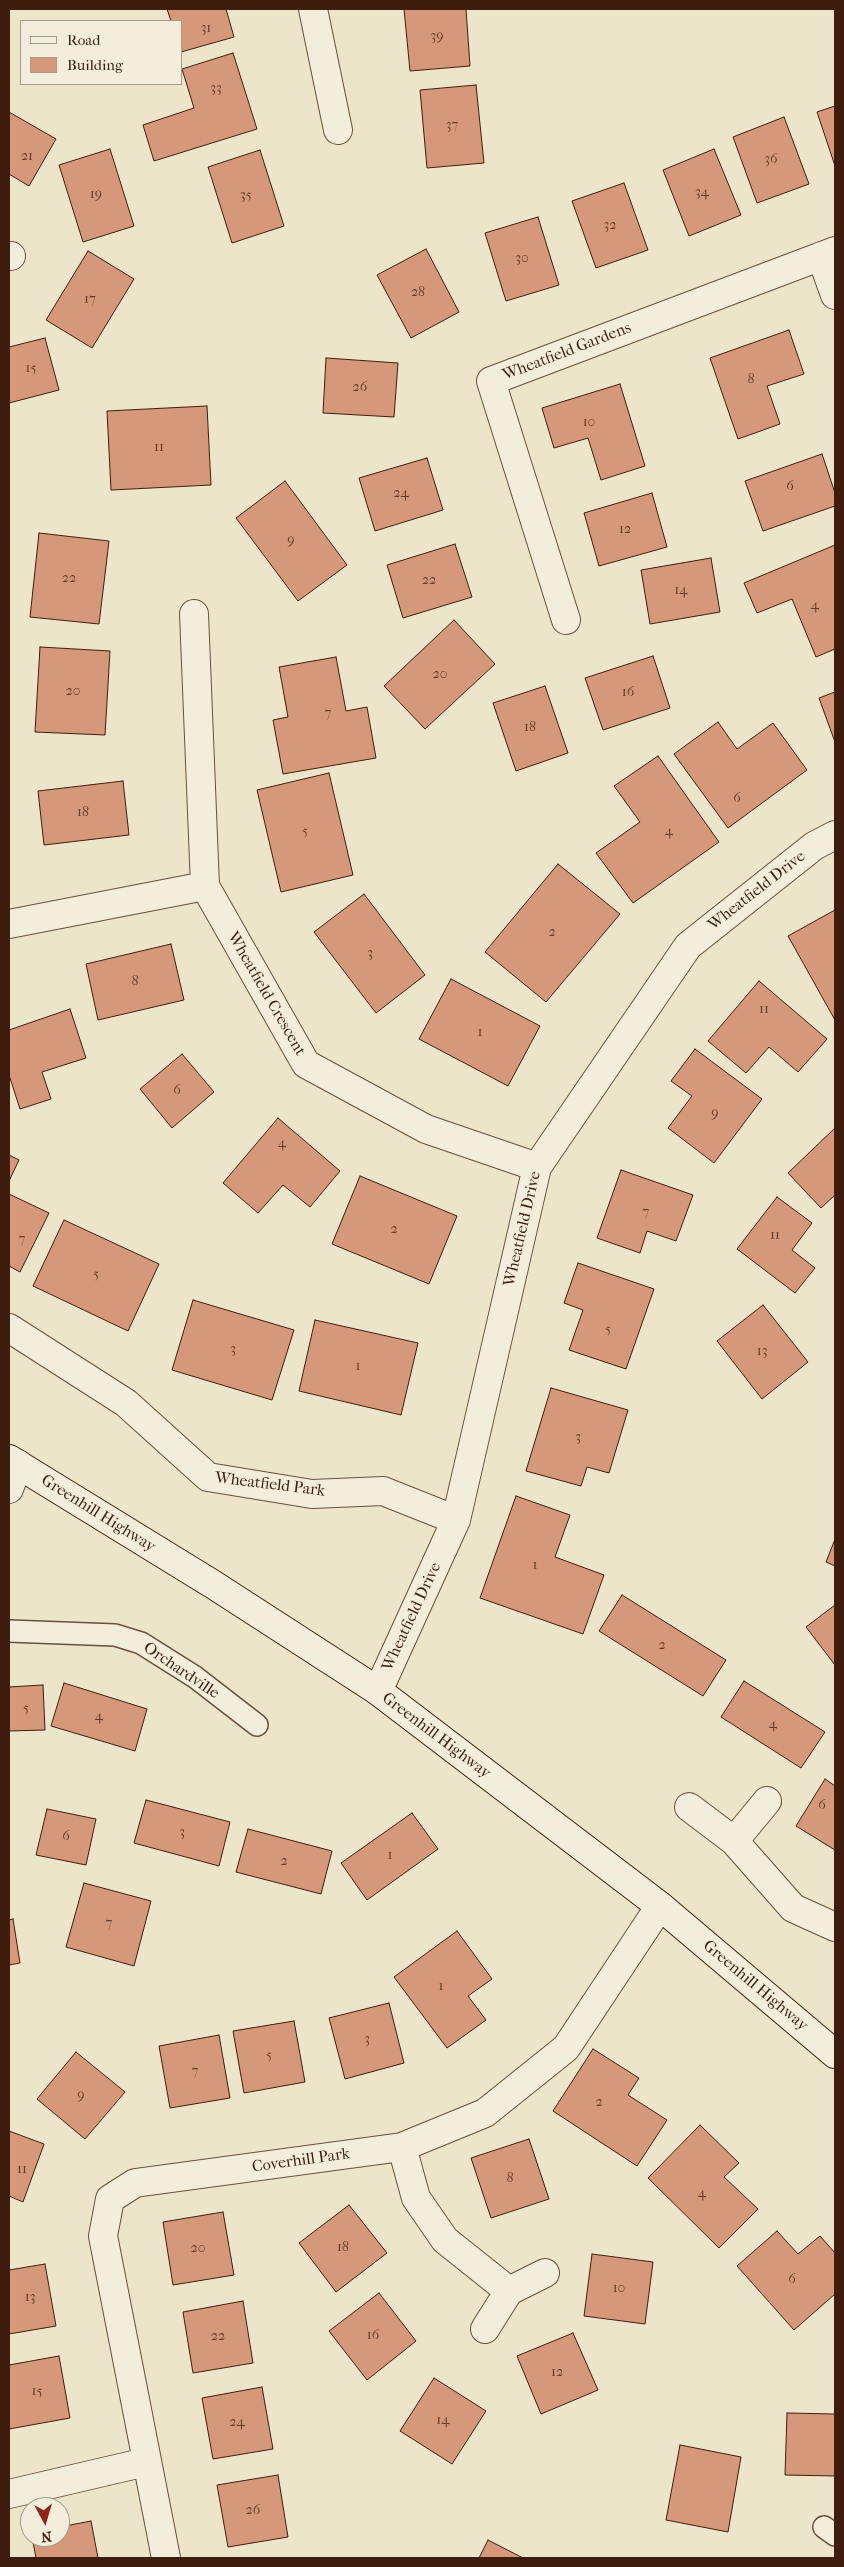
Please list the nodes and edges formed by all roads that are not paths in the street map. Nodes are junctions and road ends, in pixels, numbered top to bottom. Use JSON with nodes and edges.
{"nodes":[{"id":1,"x":313,"y":9,"type":"edge"},
{"id":2,"x":338,"y":130,"type":"dead end"},
{"id":3,"x":828,"y":254,"type":"edge"},
{"id":4,"x":835,"y":295,"type":"edge"},
{"id":5,"x":194,"y":614,"type":"dead end"},
{"id":6,"x":566,"y":620,"type":"dead end"},
{"id":7,"x":835,"y":835,"type":"edge"},
{"id":8,"x":206,"y":886,"type":"junction"},
{"id":9,"x":9,"y":924,"type":"edge"},
{"id":10,"x":536,"y":1167,"type":"junction"},
{"id":11,"x":9,"y":1328,"type":"edge"},
{"id":12,"x":12,"y":1470,"type":"edge"},
{"id":13,"x":456,"y":1520,"type":"junction"},
{"id":14,"x":9,"y":1631,"type":"edge"},
{"id":15,"x":378,"y":1691,"type":"junction"},
{"id":16,"x":257,"y":1725,"type":"dead end"},
{"id":17,"x":767,"y":1800,"type":"dead end"},
{"id":18,"x":689,"y":1808,"type":"dead end"},
{"id":19,"x":734,"y":1841,"type":"junction"},
{"id":20,"x":660,"y":1906,"type":"junction"},
{"id":21,"x":835,"y":1927,"type":"edge"},
{"id":22,"x":835,"y":2054,"type":"edge"},
{"id":23,"x":402,"y":2147,"type":"junction"},
{"id":24,"x":545,"y":2274,"type":"dead end"},
{"id":25,"x":509,"y":2291,"type":"junction"},
{"id":26,"x":485,"y":2329,"type":"dead end"},
{"id":27,"x":146,"y":2462,"type":"junction"},
{"id":28,"x":9,"y":2494,"type":"edge"},
{"id":29,"x":166,"y":2558,"type":"edge"}],
"edges":[{"from":1,"to":2,"type":"street"},
{"from":3,"to":4,"type":"street","name":"Wheatfield Gardens"},
{"from":3,"to":6,"type":"street","name":"Wheatfield Gardens"},
{"from":5,"to":8,"type":"street","name":"Wheatfield Crescent"},
{"from":7,"to":10,"type":"street","name":"Wheatfield Drive"},
{"from":8,"to":9,"type":"street"},
{"from":8,"to":10,"type":"street","name":"Wheatfield Crescent"},
{"from":10,"to":13,"type":"street","name":"Wheatfield Drive"},
{"from":11,"to":13,"type":"street","name":"Wheatfield Park"},
{"from":12,"to":15,"type":"street","name":"Greenhill Highway"},
{"from":13,"to":15,"type":"street","name":"Wheatfield Drive"},
{"from":14,"to":16,"type":"lane","name":"Orchardville"},
{"from":15,"to":20,"type":"street","name":"Greenhill Highway"},
{"from":17,"to":19,"type":"street"},
{"from":18,"to":19,"type":"street"},
{"from":19,"to":21,"type":"street"},
{"from":20,"to":22,"type":"street","name":"Greenhill Highway"},
{"from":20,"to":23,"type":"street","name":"Coverhill Park"},
{"from":23,"to":25,"type":"street"},
{"from":23,"to":27,"type":"street","name":"Coverhill Park"},
{"from":24,"to":25,"type":"street"},
{"from":25,"to":26,"type":"street"},
{"from":27,"to":28,"type":"street"},
{"from":27,"to":29,"type":"street","name":"Coverhill Park"}]}
